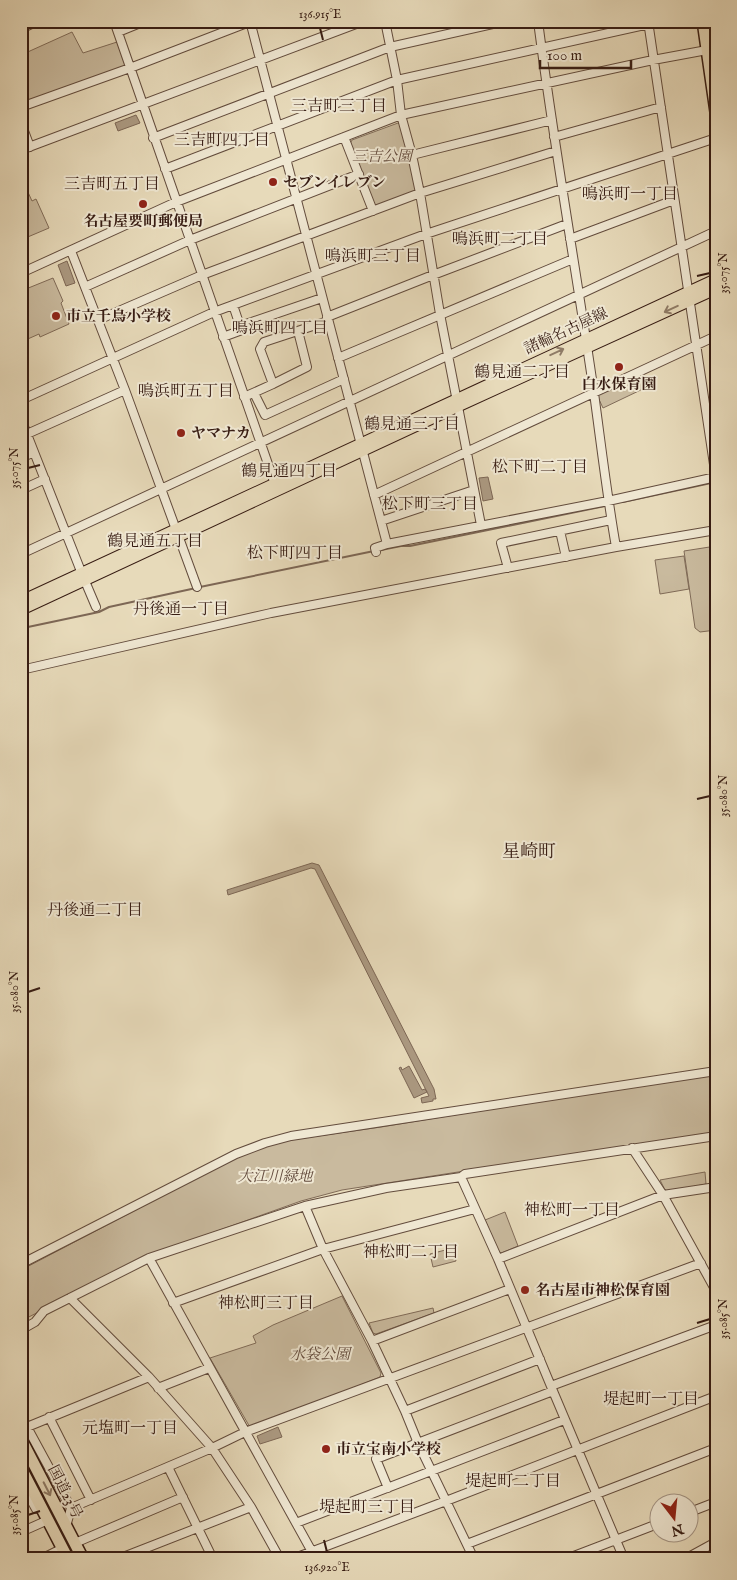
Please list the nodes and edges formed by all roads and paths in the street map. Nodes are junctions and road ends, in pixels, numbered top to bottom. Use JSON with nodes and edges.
{"nodes":[{"id":1,"x":38,"y":21,"type":"edge"},
{"id":2,"x":114,"y":21,"type":"edge"},
{"id":3,"x":145,"y":21,"type":"edge"},
{"id":4,"x":364,"y":21,"type":"edge"},
{"id":5,"x":385,"y":21,"type":"edge"},
{"id":6,"x":506,"y":21,"type":"edge"},
{"id":7,"x":538,"y":21,"type":"edge"},
{"id":8,"x":703,"y":21,"type":"edge"},
{"id":9,"x":714,"y":21,"type":"edge"},
{"id":10,"x":251,"y":22,"type":"edge"},
{"id":11,"x":648,"y":23,"type":"edge"},
{"id":12,"x":21,"y":29,"type":"edge"},
{"id":13,"x":118,"y":32,"type":"junction"},
{"id":14,"x":716,"y":32,"type":"edge"},
{"id":15,"x":390,"y":47,"type":"junction"},
{"id":16,"x":541,"y":47,"type":"junction"},
{"id":17,"x":711,"y":48,"type":"edge"},
{"id":18,"x":654,"y":60,"type":"junction"},
{"id":19,"x":260,"y":61,"type":"junction"},
{"id":20,"x":130,"y":68,"type":"junction"},
{"id":21,"x":396,"y":80,"type":"junction"},
{"id":22,"x":546,"y":83,"type":"junction"},
{"id":23,"x":268,"y":94,"type":"junction"},
{"id":24,"x":142,"y":104,"type":"junction"},
{"id":25,"x":21,"y":107,"type":"edge"},
{"id":26,"x":661,"y":107,"type":"junction"},
{"id":27,"x":716,"y":112,"type":"edge"},
{"id":28,"x":401,"y":115,"type":"junction"},
{"id":29,"x":552,"y":120,"type":"junction"},
{"id":30,"x":21,"y":123,"type":"edge"},
{"id":31,"x":277,"y":125,"type":"junction"},
{"id":32,"x":554,"y":136,"type":"junction"},
{"id":33,"x":344,"y":137,"type":"junction"},
{"id":34,"x":153,"y":138,"type":"junction"},
{"id":35,"x":716,"y":138,"type":"edge"},
{"id":36,"x":30,"y":147,"type":"junction"},
{"id":37,"x":21,"y":150,"type":"edge"},
{"id":38,"x":556,"y":152,"type":"junction"},
{"id":39,"x":668,"y":153,"type":"junction"},
{"id":40,"x":412,"y":155,"type":"junction"},
{"id":41,"x":286,"y":159,"type":"junction"},
{"id":42,"x":165,"y":168,"type":"junction"},
{"id":43,"x":359,"y":174,"type":"junction"},
{"id":44,"x":562,"y":188,"type":"junction"},
{"id":45,"x":420,"y":193,"type":"junction"},
{"id":46,"x":297,"y":198,"type":"junction"},
{"id":47,"x":674,"y":200,"type":"junction"},
{"id":48,"x":176,"y":202,"type":"junction"},
{"id":49,"x":374,"y":210,"type":"junction"},
{"id":50,"x":567,"y":224,"type":"junction"},
{"id":51,"x":716,"y":231,"type":"edge"},
{"id":52,"x":426,"y":234,"type":"junction"},
{"id":53,"x":306,"y":236,"type":"junction"},
{"id":54,"x":570,"y":239,"type":"junction"},
{"id":55,"x":190,"y":240,"type":"junction"},
{"id":56,"x":681,"y":247,"type":"junction"},
{"id":57,"x":71,"y":251,"type":"junction"},
{"id":58,"x":573,"y":259,"type":"junction"},
{"id":59,"x":21,"y":273,"type":"edge"},
{"id":60,"x":316,"y":274,"type":"junction"},
{"id":61,"x":433,"y":274,"type":"junction"},
{"id":62,"x":202,"y":275,"type":"junction"},
{"id":63,"x":716,"y":279,"type":"edge"},
{"id":64,"x":85,"y":287,"type":"junction"},
{"id":65,"x":716,"y":289,"type":"edge"},
{"id":66,"x":578,"y":294,"type":"junction"},
{"id":67,"x":688,"y":296,"type":"junction"},
{"id":68,"x":322,"y":298,"type":"junction"},
{"id":69,"x":233,"y":305,"type":"junction"},
{"id":70,"x":214,"y":312,"type":"junction"},
{"id":71,"x":440,"y":314,"type":"junction"},
{"id":72,"x":328,"y":319,"type":"junction"},
{"id":73,"x":98,"y":320,"type":"junction"},
{"id":74,"x":240,"y":326,"type":"junction"},
{"id":75,"x":298,"y":331,"type":"junction"},
{"id":76,"x":716,"y":336,"type":"edge"},
{"id":77,"x":223,"y":337,"type":"junction"},
{"id":78,"x":585,"y":344,"type":"junction"},
{"id":79,"x":696,"y":345,"type":"junction"},
{"id":80,"x":448,"y":355,"type":"junction"},
{"id":81,"x":112,"y":358,"type":"junction"},
{"id":82,"x":338,"y":358,"type":"junction"},
{"id":83,"x":344,"y":379,"type":"junction"},
{"id":84,"x":273,"y":384,"type":"junction"},
{"id":85,"x":125,"y":390,"type":"junction"},
{"id":86,"x":594,"y":392,"type":"junction"},
{"id":87,"x":254,"y":393,"type":"junction"},
{"id":88,"x":244,"y":397,"type":"junction"},
{"id":89,"x":21,"y":400,"type":"edge"},
{"id":90,"x":350,"y":402,"type":"junction"},
{"id":91,"x":458,"y":402,"type":"junction"},
{"id":92,"x":21,"y":419,"type":"edge"},
{"id":93,"x":27,"y":434,"type":"junction"},
{"id":94,"x":260,"y":442,"type":"junction"},
{"id":95,"x":362,"y":447,"type":"junction"},
{"id":96,"x":466,"y":451,"type":"junction"},
{"id":97,"x":34,"y":452,"type":"junction"},
{"id":98,"x":21,"y":458,"type":"edge"},
{"id":99,"x":716,"y":477,"type":"edge"},
{"id":100,"x":45,"y":479,"type":"junction"},
{"id":101,"x":276,"y":487,"type":"junction"},
{"id":102,"x":160,"y":489,"type":"junction"},
{"id":103,"x":21,"y":490,"type":"edge"},
{"id":104,"x":474,"y":490,"type":"junction"},
{"id":105,"x":374,"y":495,"type":"junction"},
{"id":106,"x":608,"y":501,"type":"junction"},
{"id":107,"x":611,"y":520,"type":"junction"},
{"id":108,"x":382,"y":521,"type":"junction"},
{"id":109,"x":481,"y":525,"type":"junction"},
{"id":110,"x":716,"y":530,"type":"edge"},
{"id":111,"x":560,"y":531,"type":"junction"},
{"id":112,"x":67,"y":532,"type":"junction"},
{"id":113,"x":177,"y":534,"type":"junction"},
{"id":114,"x":388,"y":544,"type":"junction"},
{"id":115,"x":616,"y":547,"type":"junction"},
{"id":116,"x":375,"y":551,"type":"dead end"},
{"id":117,"x":21,"y":554,"type":"edge"},
{"id":118,"x":566,"y":557,"type":"junction"},
{"id":119,"x":508,"y":568,"type":"junction"},
{"id":120,"x":83,"y":577,"type":"junction"},
{"id":121,"x":197,"y":587,"type":"dead end"},
{"id":122,"x":21,"y":602,"type":"edge"},
{"id":123,"x":96,"y":607,"type":"dead end"},
{"id":124,"x":21,"y":610,"type":"edge"},
{"id":125,"x":21,"y":670,"type":"edge"},
{"id":126,"x":716,"y":1071,"type":"edge"},
{"id":127,"x":716,"y":1136,"type":"edge"},
{"id":128,"x":632,"y":1148,"type":"junction"},
{"id":129,"x":461,"y":1177,"type":"junction"},
{"id":130,"x":716,"y":1188,"type":"edge"},
{"id":131,"x":663,"y":1195,"type":"junction"},
{"id":132,"x":305,"y":1206,"type":"junction"},
{"id":133,"x":475,"y":1209,"type":"junction"},
{"id":134,"x":323,"y":1249,"type":"junction"},
{"id":135,"x":149,"y":1258,"type":"junction"},
{"id":136,"x":498,"y":1260,"type":"junction"},
{"id":137,"x":701,"y":1263,"type":"junction"},
{"id":138,"x":21,"y":1264,"type":"edge"},
{"id":139,"x":510,"y":1289,"type":"junction"},
{"id":140,"x":716,"y":1291,"type":"edge"},
{"id":141,"x":70,"y":1298,"type":"junction"},
{"id":142,"x":174,"y":1303,"type":"junction"},
{"id":143,"x":716,"y":1325,"type":"edge"},
{"id":144,"x":526,"y":1327,"type":"junction"},
{"id":145,"x":21,"y":1330,"type":"edge"},
{"id":146,"x":372,"y":1341,"type":"junction"},
{"id":147,"x":540,"y":1359,"type":"junction"},
{"id":148,"x":209,"y":1368,"type":"junction"},
{"id":149,"x":149,"y":1377,"type":"junction"},
{"id":150,"x":388,"y":1378,"type":"junction"},
{"id":151,"x":158,"y":1388,"type":"junction"},
{"id":152,"x":552,"y":1388,"type":"junction"},
{"id":153,"x":716,"y":1396,"type":"edge"},
{"id":154,"x":405,"y":1410,"type":"junction"},
{"id":155,"x":21,"y":1416,"type":"edge"},
{"id":156,"x":49,"y":1418,"type":"junction"},
{"id":157,"x":564,"y":1420,"type":"junction"},
{"id":158,"x":27,"y":1427,"type":"junction"},
{"id":159,"x":245,"y":1432,"type":"junction"},
{"id":160,"x":21,"y":1439,"type":"edge"},
{"id":161,"x":418,"y":1443,"type":"junction"},
{"id":162,"x":212,"y":1448,"type":"junction"},
{"id":163,"x":716,"y":1448,"type":"edge"},
{"id":164,"x":578,"y":1450,"type":"junction"},
{"id":165,"x":168,"y":1467,"type":"junction"},
{"id":166,"x":21,"y":1468,"type":"edge"},
{"id":167,"x":432,"y":1472,"type":"junction"},
{"id":168,"x":21,"y":1482,"type":"edge"},
{"id":169,"x":388,"y":1488,"type":"junction"},
{"id":170,"x":598,"y":1494,"type":"junction"},
{"id":171,"x":183,"y":1497,"type":"junction"},
{"id":172,"x":91,"y":1500,"type":"junction"},
{"id":173,"x":446,"y":1501,"type":"junction"},
{"id":174,"x":716,"y":1502,"type":"edge"},
{"id":175,"x":250,"y":1507,"type":"junction"},
{"id":176,"x":71,"y":1508,"type":"junction"},
{"id":177,"x":700,"y":1508,"type":"edge"},
{"id":178,"x":45,"y":1518,"type":"junction"},
{"id":179,"x":296,"y":1523,"type":"junction"},
{"id":180,"x":66,"y":1527,"type":"junction"},
{"id":181,"x":198,"y":1527,"type":"junction"},
{"id":182,"x":650,"y":1527,"type":"edge"},
{"id":183,"x":21,"y":1532,"type":"edge"},
{"id":184,"x":617,"y":1539,"type":"junction"},
{"id":185,"x":716,"y":1542,"type":"edge"},
{"id":186,"x":74,"y":1543,"type":"junction"},
{"id":187,"x":467,"y":1544,"type":"junction"},
{"id":188,"x":63,"y":1548,"type":"junction"},
{"id":189,"x":312,"y":1551,"type":"junction"},
{"id":190,"x":716,"y":1555,"type":"edge"},
{"id":191,"x":210,"y":1558,"type":"edge"},
{"id":192,"x":41,"y":1559,"type":"edge"},
{"id":193,"x":68,"y":1559,"type":"edge"},
{"id":194,"x":83,"y":1559,"type":"edge"},
{"id":195,"x":118,"y":1559,"type":"edge"},
{"id":196,"x":280,"y":1559,"type":"edge"},
{"id":197,"x":292,"y":1559,"type":"edge"},
{"id":198,"x":316,"y":1559,"type":"edge"},
{"id":199,"x":474,"y":1559,"type":"edge"},
{"id":200,"x":566,"y":1559,"type":"edge"},
{"id":201,"x":624,"y":1559,"type":"edge"},
{"id":202,"x":685,"y":1559,"type":"edge"},
{"id":203,"x":709,"y":1559,"type":"edge"}],
"edges":[{"from":1,"to":12,"type":"street"},
{"from":2,"to":13,"type":"street"},
{"from":3,"to":13,"type":"street"},
{"from":4,"to":19,"type":"street"},
{"from":5,"to":15,"type":"street"},
{"from":6,"to":15,"type":"street"},
{"from":7,"to":16,"type":"street"},
{"from":8,"to":17,"type":"highway"},
{"from":9,"to":14,"type":"highway"},
{"from":10,"to":19,"type":"street"},
{"from":10,"to":20,"type":"street"},
{"from":11,"to":16,"type":"street"},
{"from":11,"to":18,"type":"street"},
{"from":13,"to":20,"type":"street"},
{"from":15,"to":21,"type":"street"},
{"from":15,"to":23,"type":"street"},
{"from":16,"to":21,"type":"street"},
{"from":16,"to":22,"type":"street"},
{"from":17,"to":18,"type":"street"},
{"from":17,"to":27,"type":"highway"},
{"from":18,"to":22,"type":"street"},
{"from":18,"to":26,"type":"street"},
{"from":19,"to":23,"type":"street"},
{"from":19,"to":24,"type":"street"},
{"from":20,"to":24,"type":"street"},
{"from":20,"to":25,"type":"street"},
{"from":21,"to":28,"type":"street"},
{"from":21,"to":31,"type":"street"},
{"from":22,"to":28,"type":"street"},
{"from":22,"to":29,"type":"street"},
{"from":23,"to":31,"type":"street"},
{"from":23,"to":34,"type":"street"},
{"from":24,"to":34,"type":"street"},
{"from":24,"to":36,"type":"street"},
{"from":26,"to":32,"type":"street"},
{"from":26,"to":39,"type":"street"},
{"from":28,"to":33,"type":"street"},
{"from":28,"to":40,"type":"street"},
{"from":29,"to":32,"type":"street"},
{"from":29,"to":40,"type":"street"},
{"from":30,"to":36,"type":"street"},
{"from":31,"to":41,"type":"street"},
{"from":31,"to":42,"type":"street"},
{"from":32,"to":38,"type":"street"},
{"from":33,"to":41,"type":"street"},
{"from":33,"to":43,"type":"street"},
{"from":34,"to":42,"type":"street"},
{"from":35,"to":39,"type":"street"},
{"from":36,"to":37,"type":"street"},
{"from":38,"to":44,"type":"street"},
{"from":38,"to":45,"type":"street"},
{"from":39,"to":44,"type":"street"},
{"from":39,"to":47,"type":"street"},
{"from":40,"to":45,"type":"street"},
{"from":41,"to":46,"type":"street"},
{"from":41,"to":48,"type":"street"},
{"from":42,"to":48,"type":"street"},
{"from":43,"to":46,"type":"street"},
{"from":43,"to":49,"type":"street"},
{"from":44,"to":50,"type":"street"},
{"from":44,"to":52,"type":"street"},
{"from":45,"to":49,"type":"street"},
{"from":45,"to":52,"type":"street"},
{"from":46,"to":53,"type":"street"},
{"from":46,"to":55,"type":"street"},
{"from":47,"to":54,"type":"street"},
{"from":47,"to":56,"type":"street"},
{"from":48,"to":55,"type":"street"},
{"from":48,"to":57,"type":"street"},
{"from":49,"to":53,"type":"street"},
{"from":50,"to":54,"type":"street"},
{"from":50,"to":61,"type":"street"},
{"from":51,"to":56,"type":"street"},
{"from":52,"to":60,"type":"street"},
{"from":52,"to":61,"type":"street"},
{"from":53,"to":60,"type":"street"},
{"from":53,"to":62,"type":"street"},
{"from":54,"to":58,"type":"street"},
{"from":55,"to":62,"type":"street"},
{"from":55,"to":64,"type":"street"},
{"from":56,"to":66,"type":"street"},
{"from":56,"to":67,"type":"street"},
{"from":57,"to":59,"type":"street"},
{"from":57,"to":64,"type":"street"},
{"from":58,"to":66,"type":"street"},
{"from":58,"to":71,"type":"street"},
{"from":60,"to":68,"type":"street"},
{"from":60,"to":69,"type":"street"},
{"from":61,"to":71,"type":"street"},
{"from":61,"to":72,"type":"street"},
{"from":62,"to":70,"type":"street"},
{"from":62,"to":73,"type":"street"},
{"from":63,"to":67,"type":"main road","name":"諸輪名古屋線"},
{"from":64,"to":73,"type":"street"},
{"from":65,"to":67,"type":"main road","name":"諸輪名古屋線"},
{"from":66,"to":78,"type":"street"},
{"from":66,"to":80,"type":"street"},
{"from":67,"to":78,"type":"main road","name":"諸輪名古屋線"},
{"from":67,"to":79,"type":"street"},
{"from":68,"to":72,"type":"street"},
{"from":68,"to":74,"type":"street"},
{"from":69,"to":70,"type":"street"},
{"from":69,"to":74,"type":"street"},
{"from":70,"to":77,"type":"street"},
{"from":70,"to":81,"type":"street"},
{"from":71,"to":80,"type":"street"},
{"from":71,"to":82,"type":"street"},
{"from":72,"to":75,"type":"street"},
{"from":72,"to":82,"type":"street"},
{"from":73,"to":81,"type":"street"},
{"from":74,"to":77,"type":"street"},
{"from":75,"to":84,"type":"street"},
{"from":75,"to":84,"type":"street"},
{"from":76,"to":79,"type":"street"},
{"from":77,"to":88,"type":"street"},
{"from":78,"to":86,"type":"street"},
{"from":78,"to":91,"type":"main road","name":"諸輪名古屋線"},
{"from":79,"to":86,"type":"street"},
{"from":79,"to":99,"type":"street"},
{"from":80,"to":90,"type":"street"},
{"from":80,"to":91,"type":"street"},
{"from":81,"to":85,"type":"street"},
{"from":81,"to":89,"type":"street"},
{"from":82,"to":83,"type":"street"},
{"from":83,"to":87,"type":"street"},
{"from":83,"to":90,"type":"street"},
{"from":84,"to":87,"type":"street"},
{"from":85,"to":93,"type":"street"},
{"from":85,"to":102,"type":"street"},
{"from":86,"to":96,"type":"street"},
{"from":86,"to":106,"type":"street"},
{"from":87,"to":88,"type":"street"},
{"from":88,"to":94,"type":"street"},
{"from":90,"to":94,"type":"street"},
{"from":90,"to":95,"type":"street"},
{"from":91,"to":95,"type":"main road","name":"諸輪名古屋線"},
{"from":91,"to":96,"type":"street"},
{"from":92,"to":93,"type":"street"},
{"from":93,"to":97,"type":"street"},
{"from":94,"to":101,"type":"street"},
{"from":94,"to":102,"type":"street"},
{"from":95,"to":101,"type":"main road","name":"諸輪名古屋線"},
{"from":95,"to":105,"type":"street"},
{"from":96,"to":104,"type":"street"},
{"from":96,"to":105,"type":"street"},
{"from":97,"to":98,"type":"street"},
{"from":97,"to":100,"type":"street"},
{"from":99,"to":106,"type":"street"},
{"from":100,"to":103,"type":"street"},
{"from":100,"to":112,"type":"street"},
{"from":101,"to":113,"type":"main road","name":"諸輪名古屋線"},
{"from":102,"to":112,"type":"street"},
{"from":102,"to":113,"type":"street"},
{"from":104,"to":108,"type":"street"},
{"from":104,"to":109,"type":"street"},
{"from":105,"to":108,"type":"street"},
{"from":106,"to":107,"type":"street"},
{"from":106,"to":109,"type":"street"},
{"from":107,"to":111,"type":"street"},
{"from":107,"to":115,"type":"street"},
{"from":108,"to":114,"type":"street"},
{"from":109,"to":114,"type":"street"},
{"from":110,"to":115,"type":"street"},
{"from":111,"to":118,"type":"street"},
{"from":111,"to":119,"type":"street"},
{"from":112,"to":117,"type":"street"},
{"from":112,"to":120,"type":"street"},
{"from":113,"to":120,"type":"main road","name":"諸輪名古屋線"},
{"from":113,"to":121,"type":"street"},
{"from":114,"to":116,"type":"street"},
{"from":115,"to":118,"type":"street"},
{"from":118,"to":119,"type":"street"},
{"from":119,"to":125,"type":"street"},
{"from":120,"to":122,"type":"main road","name":"諸輪名古屋線"},
{"from":120,"to":123,"type":"street"},
{"from":120,"to":124,"type":"main road","name":"諸輪名古屋線"},
{"from":126,"to":138,"type":"street"},
{"from":127,"to":128,"type":"street"},
{"from":128,"to":129,"type":"street"},
{"from":128,"to":131,"type":"street"},
{"from":129,"to":132,"type":"street"},
{"from":129,"to":133,"type":"street"},
{"from":130,"to":131,"type":"street"},
{"from":131,"to":136,"type":"street"},
{"from":131,"to":137,"type":"street"},
{"from":132,"to":134,"type":"street"},
{"from":132,"to":135,"type":"street"},
{"from":133,"to":134,"type":"street"},
{"from":133,"to":136,"type":"street"},
{"from":134,"to":142,"type":"street"},
{"from":134,"to":146,"type":"street"},
{"from":135,"to":141,"type":"street"},
{"from":135,"to":142,"type":"street"},
{"from":136,"to":139,"type":"street"},
{"from":137,"to":140,"type":"street"},
{"from":137,"to":144,"type":"street"},
{"from":139,"to":144,"type":"street"},
{"from":139,"to":146,"type":"street"},
{"from":141,"to":145,"type":"street"},
{"from":141,"to":149,"type":"street"},
{"from":142,"to":148,"type":"street"},
{"from":143,"to":152,"type":"street"},
{"from":144,"to":147,"type":"street"},
{"from":144,"to":150,"type":"street"},
{"from":146,"to":150,"type":"street"},
{"from":147,"to":152,"type":"street"},
{"from":147,"to":154,"type":"street"},
{"from":148,"to":151,"type":"street"},
{"from":148,"to":159,"type":"street"},
{"from":149,"to":151,"type":"street"},
{"from":149,"to":156,"type":"street"},
{"from":150,"to":154,"type":"street"},
{"from":150,"to":159,"type":"street"},
{"from":151,"to":162,"type":"street"},
{"from":152,"to":157,"type":"street"},
{"from":152,"to":161,"type":"street"},
{"from":153,"to":164,"type":"street"},
{"from":154,"to":161,"type":"street"},
{"from":155,"to":158,"type":"street"},
{"from":156,"to":158,"type":"street"},
{"from":156,"to":172,"type":"street"},
{"from":157,"to":164,"type":"street"},
{"from":157,"to":167,"type":"street"},
{"from":158,"to":176,"type":"street"},
{"from":159,"to":162,"type":"street"},
{"from":159,"to":179,"type":"street"},
{"from":160,"to":180,"type":"highway","name":"国道23号","one_way":true},
{"from":161,"to":167,"type":"street"},
{"from":161,"to":169,"type":"street"},
{"from":162,"to":165,"type":"street"},
{"from":162,"to":175,"type":"street"},
{"from":163,"to":170,"type":"street"},
{"from":164,"to":170,"type":"street"},
{"from":164,"to":173,"type":"street"},
{"from":165,"to":171,"type":"street"},
{"from":165,"to":172,"type":"street"},
{"from":166,"to":178,"type":"highway","name":"国道23号"},
{"from":167,"to":169,"type":"street"},
{"from":167,"to":173,"type":"street"},
{"from":168,"to":178,"type":"street"},
{"from":169,"to":179,"type":"street"},
{"from":170,"to":184,"type":"street"},
{"from":170,"to":187,"type":"street"},
{"from":171,"to":181,"type":"street"},
{"from":171,"to":186,"type":"street"},
{"from":172,"to":176,"type":"street"},
{"from":173,"to":187,"type":"street"},
{"from":173,"to":189,"type":"street"},
{"from":174,"to":177,"type":"street"},
{"from":175,"to":181,"type":"street"},
{"from":175,"to":196,"type":"street"},
{"from":176,"to":180,"type":"street"},
{"from":178,"to":183,"type":"street"},
{"from":178,"to":188,"type":"highway","name":"国道23号"},
{"from":179,"to":189,"type":"street"},
{"from":180,"to":186,"type":"highway","name":"国道23号"},
{"from":181,"to":191,"type":"street"},
{"from":181,"to":195,"type":"street"},
{"from":182,"to":184,"type":"street"},
{"from":184,"to":200,"type":"street"},
{"from":184,"to":201,"type":"street"},
{"from":185,"to":202,"type":"street"},
{"from":186,"to":194,"type":"highway","name":"国道23号"},
{"from":187,"to":199,"type":"street"},
{"from":188,"to":192,"type":"street"},
{"from":188,"to":193,"type":"highway","name":"国道23号"},
{"from":189,"to":197,"type":"street"},
{"from":189,"to":198,"type":"street"},
{"from":190,"to":203,"type":"street"}]}
